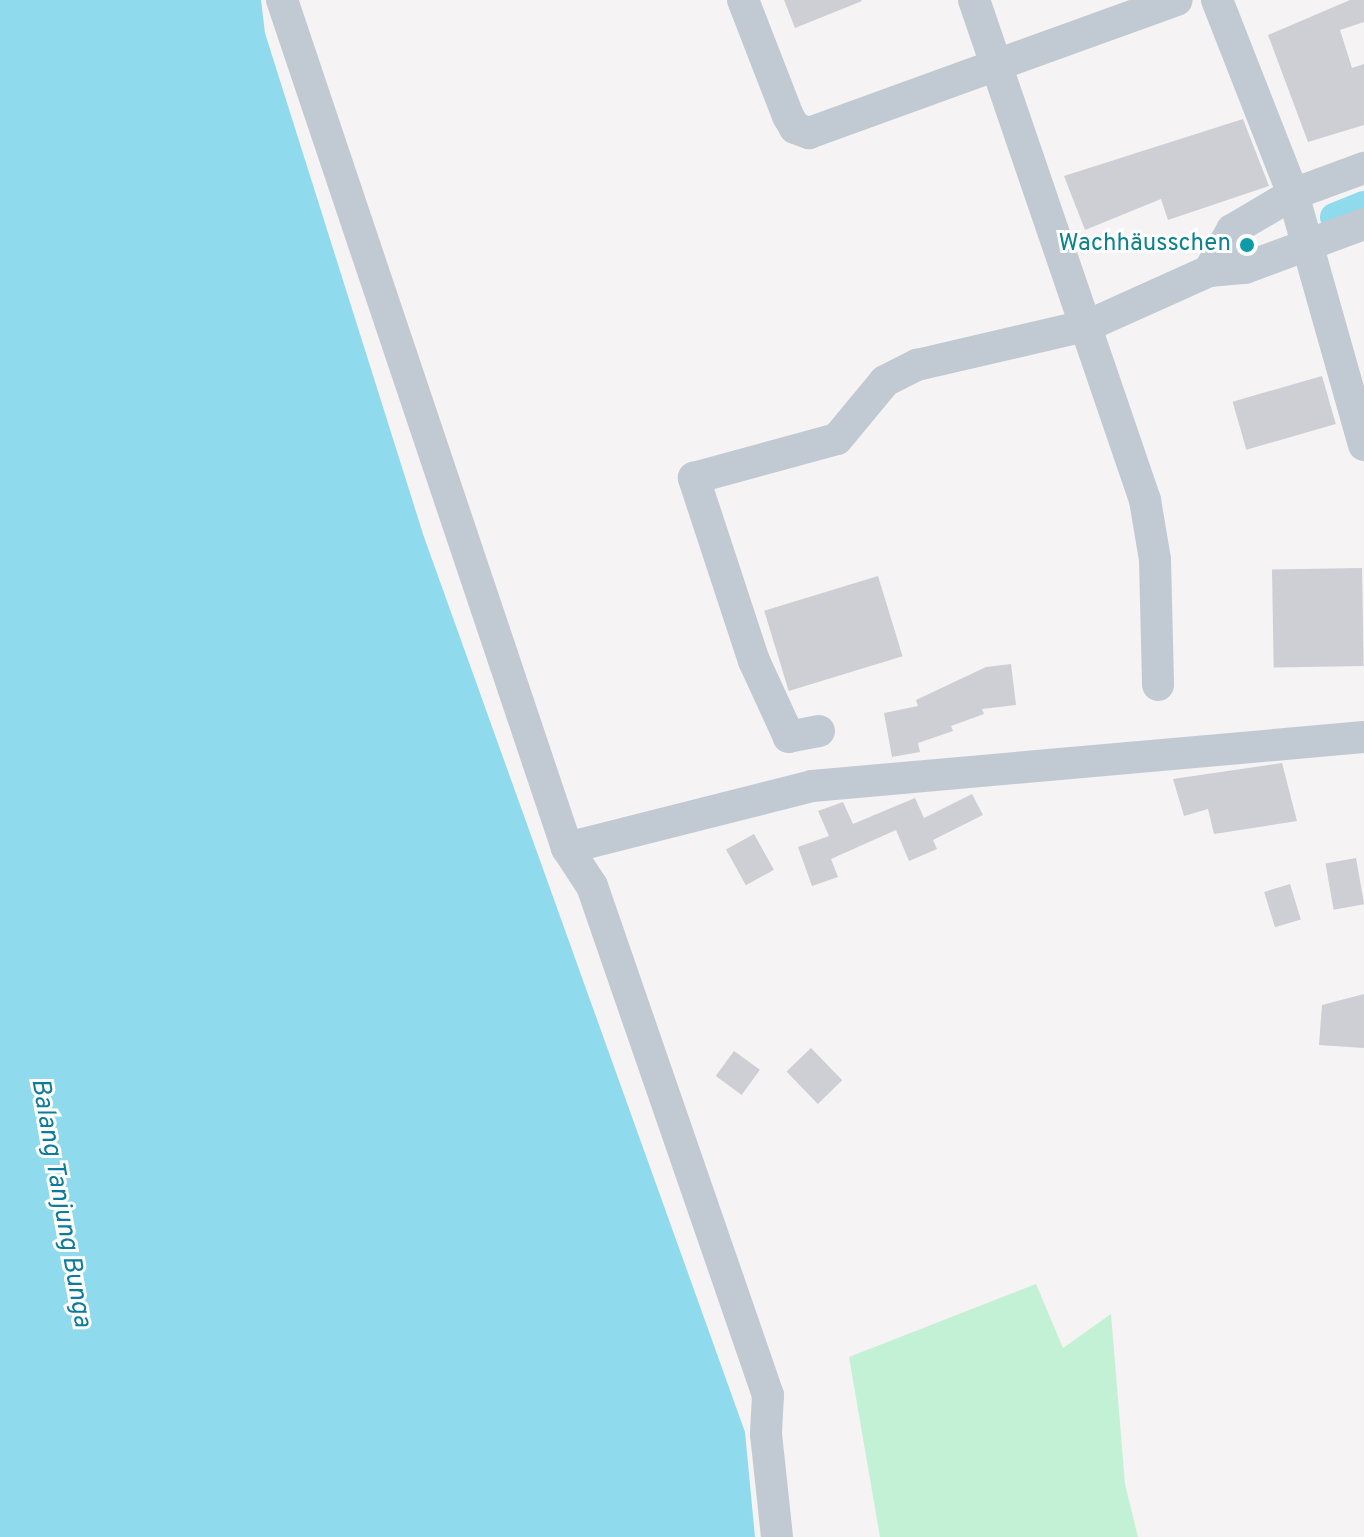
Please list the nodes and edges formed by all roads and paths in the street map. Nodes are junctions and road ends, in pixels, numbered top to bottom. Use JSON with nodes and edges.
{"nodes":[{"id":1,"x":282,"y":0,"type":"edge"},
{"id":2,"x":743,"y":0,"type":"edge"},
{"id":3,"x":974,"y":0,"type":"edge"},
{"id":4,"x":1177,"y":0,"type":"edge"},
{"id":5,"x":1217,"y":0,"type":"edge"},
{"id":6,"x":999,"y":69,"type":"junction"},
{"id":7,"x":1364,"y":168,"type":"edge"},
{"id":8,"x":1293,"y":194,"type":"junction"},
{"id":9,"x":1364,"y":224,"type":"edge"},
{"id":10,"x":1304,"y":242,"type":"junction"},
{"id":11,"x":1209,"y":271,"type":"junction"},
{"id":12,"x":1089,"y":325,"type":"junction"},
{"id":13,"x":1364,"y":445,"type":"edge"},
{"id":14,"x":1158,"y":685,"type":"dead end"},
{"id":15,"x":819,"y":731,"type":"dead end"},
{"id":16,"x":1364,"y":737,"type":"edge"},
{"id":17,"x":567,"y":848,"type":"junction"},
{"id":18,"x":777,"y":1537,"type":"edge"}],
"edges":[{"from":1,"to":17,"type":"street"},
{"from":2,"to":6,"type":"street"},
{"from":3,"to":6,"type":"street"},
{"from":4,"to":6,"type":"street"},
{"from":5,"to":8,"type":"street"},
{"from":6,"to":12,"type":"street"},
{"from":7,"to":8,"type":"street"},
{"from":8,"to":10,"type":"street"},
{"from":8,"to":11,"type":"street"},
{"from":9,"to":10,"type":"street"},
{"from":10,"to":11,"type":"street"},
{"from":10,"to":13,"type":"street"},
{"from":11,"to":12,"type":"street"},
{"from":12,"to":14,"type":"street"},
{"from":12,"to":15,"type":"street"},
{"from":16,"to":17,"type":"street"},
{"from":17,"to":18,"type":"street"}]}
